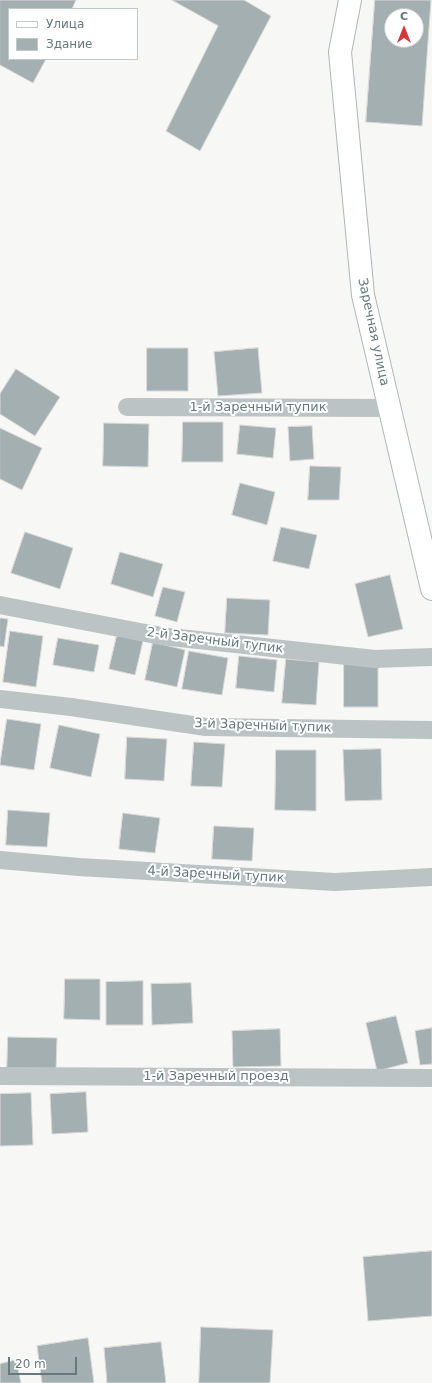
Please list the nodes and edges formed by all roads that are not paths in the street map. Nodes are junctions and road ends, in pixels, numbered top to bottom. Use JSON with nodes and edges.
{"nodes":[{"id":1,"x":350,"y":0,"type":"edge"},
{"id":2,"x":127,"y":407,"type":"dead end"},
{"id":3,"x":390,"y":408,"type":"junction"},
{"id":4,"x":432,"y":589,"type":"edge"},
{"id":5,"x":0,"y":605,"type":"edge"},
{"id":6,"x":432,"y":657,"type":"edge"},
{"id":7,"x":0,"y":699,"type":"edge"},
{"id":8,"x":432,"y":730,"type":"edge"},
{"id":9,"x":0,"y":860,"type":"edge"},
{"id":10,"x":432,"y":877,"type":"edge"},
{"id":11,"x":0,"y":1076,"type":"edge"},
{"id":12,"x":432,"y":1078,"type":"edge"}],
"edges":[{"from":1,"to":3,"type":"main road","name":"Заречная улица"},
{"from":2,"to":3,"type":"street","name":"1-й Заречный тупик"},
{"from":3,"to":4,"type":"main road","name":"Заречная улица"},
{"from":5,"to":6,"type":"street","name":"2-й Заречный тупик"},
{"from":7,"to":8,"type":"street","name":"3-й Заречный тупик"},
{"from":9,"to":10,"type":"street","name":"4-й Заречный тупик"},
{"from":11,"to":12,"type":"street","name":"1-й Заречный проезд"}]}
